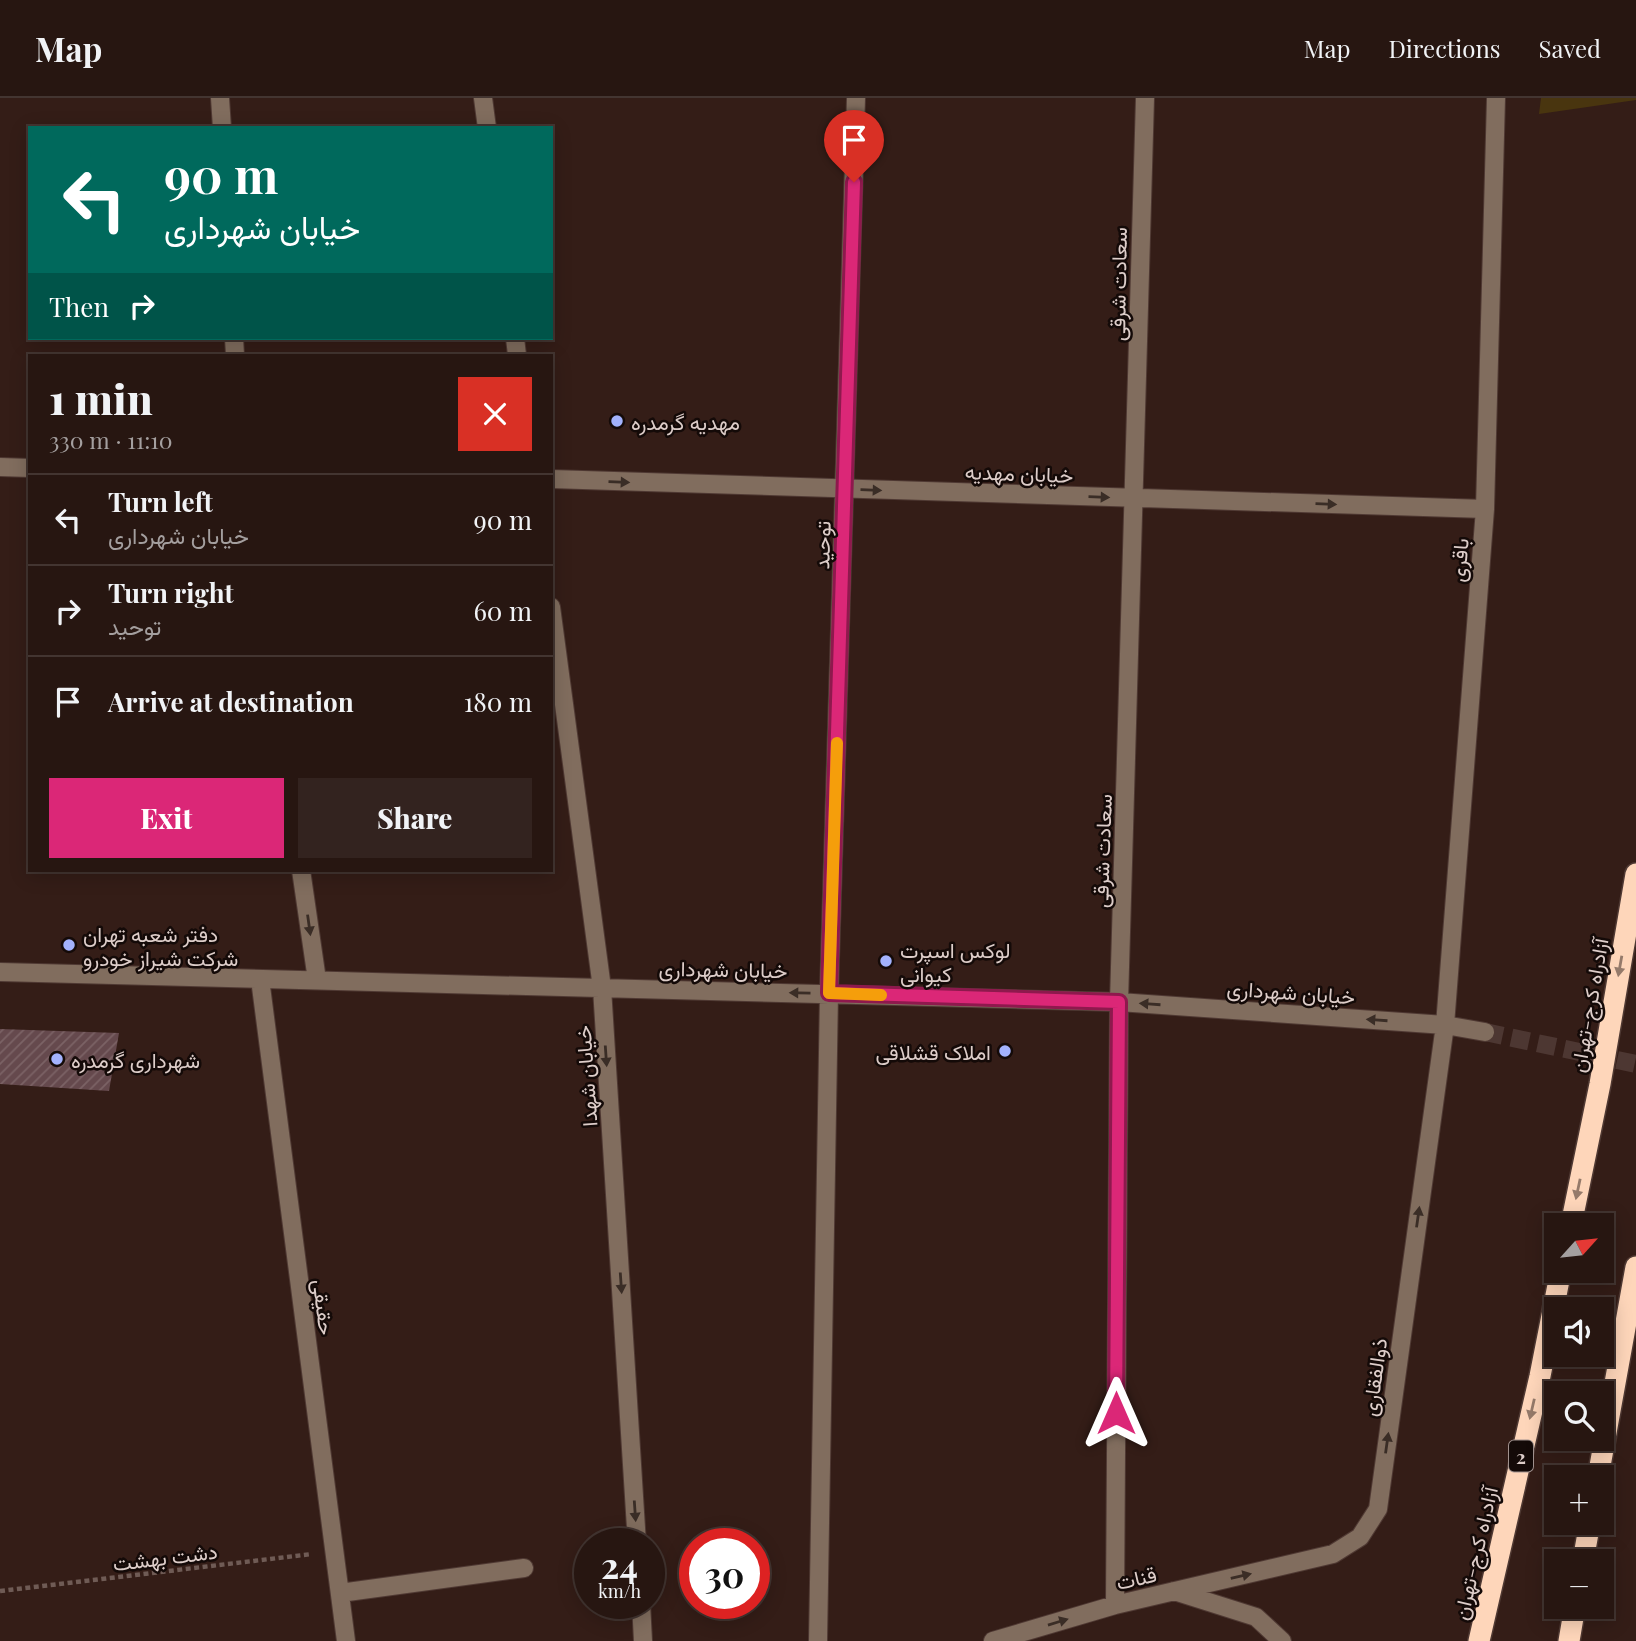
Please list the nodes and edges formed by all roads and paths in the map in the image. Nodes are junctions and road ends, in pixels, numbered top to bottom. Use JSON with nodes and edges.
{"nodes":[{"id":1,"x":220,"y":98,"type":"edge"},
{"id":2,"x":483,"y":98,"type":"edge"},
{"id":3,"x":856,"y":98,"type":"edge"},
{"id":4,"x":1145,"y":98,"type":"edge"},
{"id":5,"x":1496,"y":98,"type":"edge"},
{"id":6,"x":222,"y":126,"type":"edge"},
{"id":7,"x":487,"y":126,"type":"edge"},
{"id":8,"x":0,"y":467,"type":"edge"},
{"id":9,"x":28,"y":468,"type":"edge"},
{"id":10,"x":553,"y":480,"type":"edge"},
{"id":11,"x":845,"y":489,"type":"junction"},
{"id":12,"x":1135,"y":498,"type":"junction"},
{"id":13,"x":1485,"y":509,"type":"junction"},
{"id":14,"x":553,"y":622,"type":"edge"},
{"id":15,"x":301,"y":872,"type":"edge"},
{"id":16,"x":1636,"y":874,"type":"edge"},
{"id":17,"x":0,"y":972,"type":"edge"},
{"id":18,"x":260,"y":979,"type":"junction"},
{"id":19,"x":317,"y":980,"type":"junction"},
{"id":20,"x":602,"y":988,"type":"junction"},
{"id":21,"x":829,"y":993,"type":"junction"},
{"id":22,"x":1119,"y":1002,"type":"junction"},
{"id":23,"x":1445,"y":1025,"type":"junction"},
{"id":24,"x":1485,"y":1032,"type":"tunnel mouth"},
{"id":25,"x":1573,"y":1213,"type":"edge"},
{"id":26,"x":1636,"y":1267,"type":"edge"},
{"id":27,"x":1559,"y":1283,"type":"edge"},
{"id":28,"x":1600,"y":1465,"type":"edge"},
{"id":29,"x":636,"y":1528,"type":"edge"},
{"id":30,"x":334,"y":1552,"type":"junction"},
{"id":31,"x":524,"y":1568,"type":"dead end"},
{"id":32,"x":0,"y":1591,"type":"edge"},
{"id":33,"x":1174,"y":1591,"type":"junction"},
{"id":34,"x":340,"y":1593,"type":"junction"},
{"id":35,"x":1115,"y":1605,"type":"junction"},
{"id":36,"x":642,"y":1619,"type":"edge"},
{"id":37,"x":1573,"y":1619,"type":"edge"},
{"id":38,"x":346,"y":1641,"type":"edge"},
{"id":39,"x":643,"y":1641,"type":"edge"},
{"id":40,"x":818,"y":1641,"type":"edge"},
{"id":41,"x":993,"y":1641,"type":"edge"},
{"id":42,"x":1282,"y":1641,"type":"edge"},
{"id":43,"x":1479,"y":1641,"type":"edge"},
{"id":44,"x":1569,"y":1641,"type":"edge"}],
"edges":[{"from":1,"to":6,"type":"street"},
{"from":2,"to":7,"type":"street"},
{"from":3,"to":11,"type":"street","name":"توحید"},
{"from":4,"to":12,"type":"street","name":"سعادت شرقی"},
{"from":5,"to":13,"type":"street","name":"باقری"},
{"from":8,"to":9,"type":"street"},
{"from":10,"to":11,"type":"street","name":"خیابان مهدیه","one_way":true},
{"from":11,"to":12,"type":"street","name":"خیابان مهدیه","one_way":true},
{"from":11,"to":21,"type":"street","name":"توحید"},
{"from":12,"to":13,"type":"street","name":"خیابان مهدیه","one_way":true},
{"from":12,"to":22,"type":"street","name":"سعادت شرقی"},
{"from":13,"to":23,"type":"street","name":"باقری"},
{"from":14,"to":20,"type":"street","name":"خیابان شهدا"},
{"from":15,"to":19,"type":"street","one_way":true},
{"from":16,"to":25,"type":"highway","name":"آزادراه کرج-تهران","one_way":true},
{"from":17,"to":18,"type":"street","name":"خیابان شهرداری"},
{"from":18,"to":19,"type":"street","name":"خیابان شهرداری"},
{"from":18,"to":30,"type":"street","name":"حقیقی"},
{"from":19,"to":20,"type":"street","name":"خیابان شهرداری"},
{"from":21,"to":20,"type":"street","name":"خیابان شهرداری","one_way":true},
{"from":20,"to":29,"type":"street","name":"خیابان شهدا","one_way":true},
{"from":21,"to":22,"type":"street","name":"خیابان شهرداری"},
{"from":21,"to":40,"type":"street","name":"توحید"},
{"from":23,"to":22,"type":"street","name":"خیابان شهرداری","one_way":true},
{"from":22,"to":35,"type":"street","name":"سعادت شرقی"},
{"from":23,"to":24,"type":"street","name":"خیابان شهرداری"},
{"from":33,"to":23,"type":"street","name":"ذوالفقاری","one_way":true},
{"from":26,"to":28,"type":"highway"},
{"from":27,"to":43,"type":"highway","name":"آزادراه کرج-تهران","number":"2","one_way":true},
{"from":30,"to":32,"type":"path","name":"دشت بهشت"},
{"from":30,"to":34,"type":"street","name":"حقیقی"},
{"from":31,"to":34,"type":"street"},
{"from":33,"to":35,"type":"street","name":"قنات"},
{"from":33,"to":42,"type":"street","name":"قنات"},
{"from":34,"to":38,"type":"street","name":"حقیقی"},
{"from":41,"to":35,"type":"street","name":"قنات","one_way":true},
{"from":36,"to":39,"type":"street"},
{"from":37,"to":44,"type":"highway"}]}
